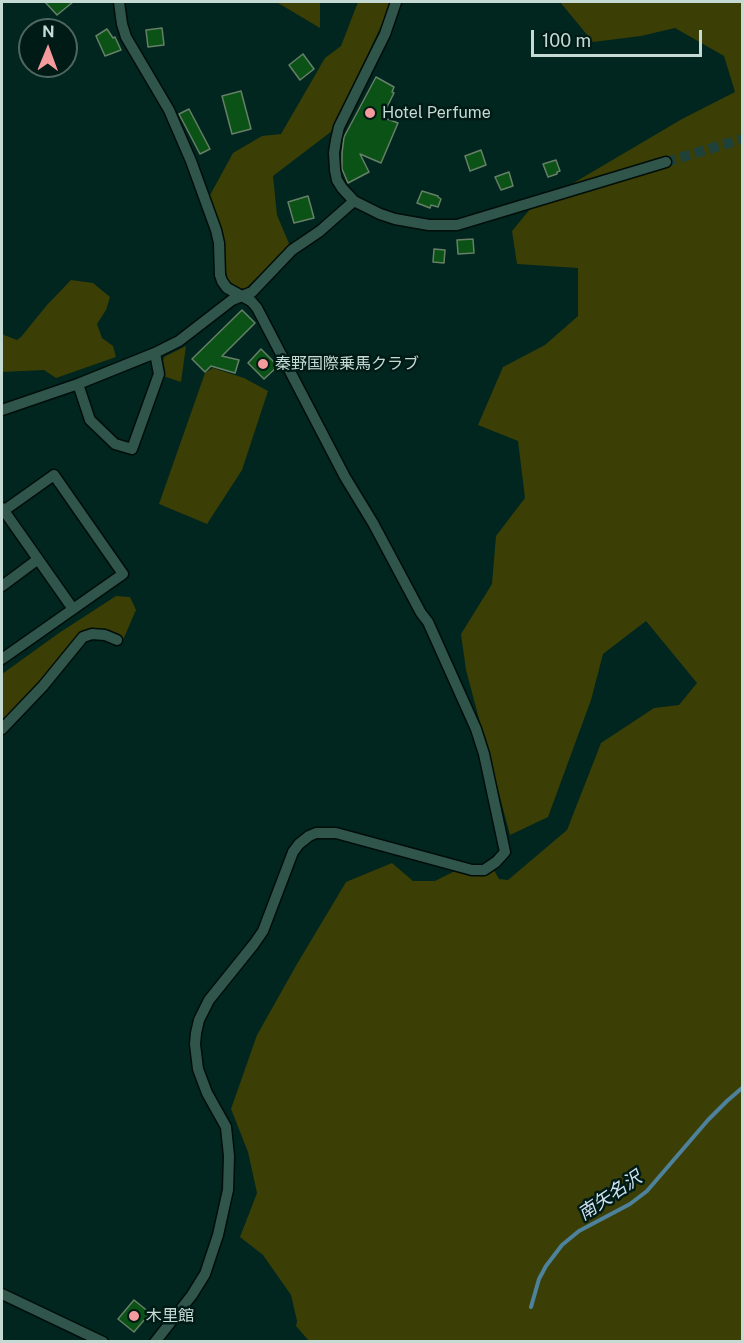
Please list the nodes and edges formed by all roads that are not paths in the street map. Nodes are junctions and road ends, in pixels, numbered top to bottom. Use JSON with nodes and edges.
{"nodes":[{"id":1,"x":119,"y":2,"type":"edge"},
{"id":2,"x":396,"y":2,"type":"edge"},
{"id":3,"x":666,"y":162,"type":"tunnel mouth"},
{"id":4,"x":354,"y":201,"type":"junction"},
{"id":5,"x":241,"y":296,"type":"junction"},
{"id":6,"x":155,"y":353,"type":"junction"},
{"id":7,"x":78,"y":384,"type":"junction"},
{"id":8,"x":2,"y":410,"type":"edge"},
{"id":9,"x":2,"y":510,"type":"edge"},
{"id":10,"x":37,"y":561,"type":"junction"},
{"id":11,"x":2,"y":586,"type":"edge"},
{"id":12,"x":73,"y":609,"type":"junction"},
{"id":13,"x":117,"y":640,"type":"dead end"},
{"id":14,"x":2,"y":659,"type":"edge"},
{"id":15,"x":2,"y":729,"type":"edge"},
{"id":16,"x":2,"y":1294,"type":"edge"},
{"id":17,"x":103,"y":1341,"type":"edge"},
{"id":18,"x":154,"y":1341,"type":"edge"}],
"edges":[{"from":1,"to":5,"type":"street"},
{"from":2,"to":4,"type":"street"},
{"from":3,"to":4,"type":"street"},
{"from":4,"to":5,"type":"street"},
{"from":5,"to":6,"type":"street"},
{"from":5,"to":18,"type":"street"},
{"from":6,"to":7,"type":"street"},
{"from":6,"to":7,"type":"street"},
{"from":7,"to":8,"type":"street"},
{"from":9,"to":10,"type":"street"},
{"from":9,"to":12,"type":"street"},
{"from":10,"to":11,"type":"street"},
{"from":10,"to":12,"type":"street"},
{"from":12,"to":14,"type":"street"},
{"from":13,"to":15,"type":"street"},
{"from":16,"to":17,"type":"street"}]}
